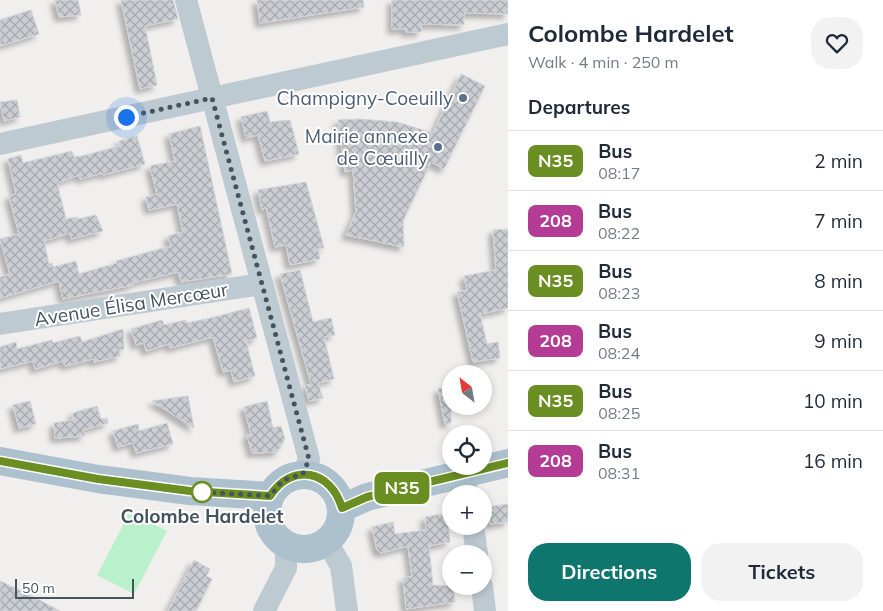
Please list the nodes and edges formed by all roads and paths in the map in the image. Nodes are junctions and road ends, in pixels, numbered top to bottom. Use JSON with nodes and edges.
{"nodes":[{"id":1,"x":186,"y":0,"type":"edge"},
{"id":2,"x":508,"y":34,"type":"edge"},
{"id":3,"x":212,"y":98,"type":"junction"},
{"id":4,"x":0,"y":144,"type":"edge"},
{"id":5,"x":262,"y":284,"type":"junction"},
{"id":6,"x":0,"y":324,"type":"edge"},
{"id":7,"x":508,"y":447,"type":"edge"},
{"id":8,"x":492,"y":452,"type":"edge"},
{"id":9,"x":0,"y":461,"type":"edge"},
{"id":10,"x":508,"y":463,"type":"edge"},
{"id":11,"x":312,"y":476,"type":"junction"},
{"id":12,"x":461,"y":476,"type":"edge"},
{"id":13,"x":270,"y":496,"type":"junction"},
{"id":14,"x":342,"y":508,"type":"junction"},
{"id":15,"x":327,"y":542,"type":"junction"},
{"id":16,"x":286,"y":545,"type":"junction"},
{"id":17,"x":483,"y":595,"type":"edge"},
{"id":18,"x":264,"y":611,"type":"edge"},
{"id":19,"x":347,"y":611,"type":"edge"},
{"id":20,"x":485,"y":611,"type":"edge"}],
"edges":[{"from":1,"to":3,"type":"street"},
{"from":2,"to":3,"type":"street"},
{"from":3,"to":4,"type":"street"},
{"from":3,"to":5,"type":"street"},
{"from":5,"to":6,"type":"street","name":"Avenue Élisa Mercœur"},
{"from":5,"to":11,"type":"street"},
{"from":7,"to":8,"type":"main road"},
{"from":9,"to":13,"type":"main road"},
{"from":10,"to":12,"type":"main road"},
{"from":11,"to":12,"type":"main road"},
{"from":11,"to":13,"type":"main road"},
{"from":11,"to":14,"type":"main road"},
{"from":12,"to":14,"type":"main road"},
{"from":13,"to":16,"type":"main road"},
{"from":14,"to":15,"type":"main road"},
{"from":15,"to":16,"type":"main road"},
{"from":15,"to":19,"type":"street"},
{"from":16,"to":18,"type":"street"},
{"from":17,"to":20,"type":"street"}]}
